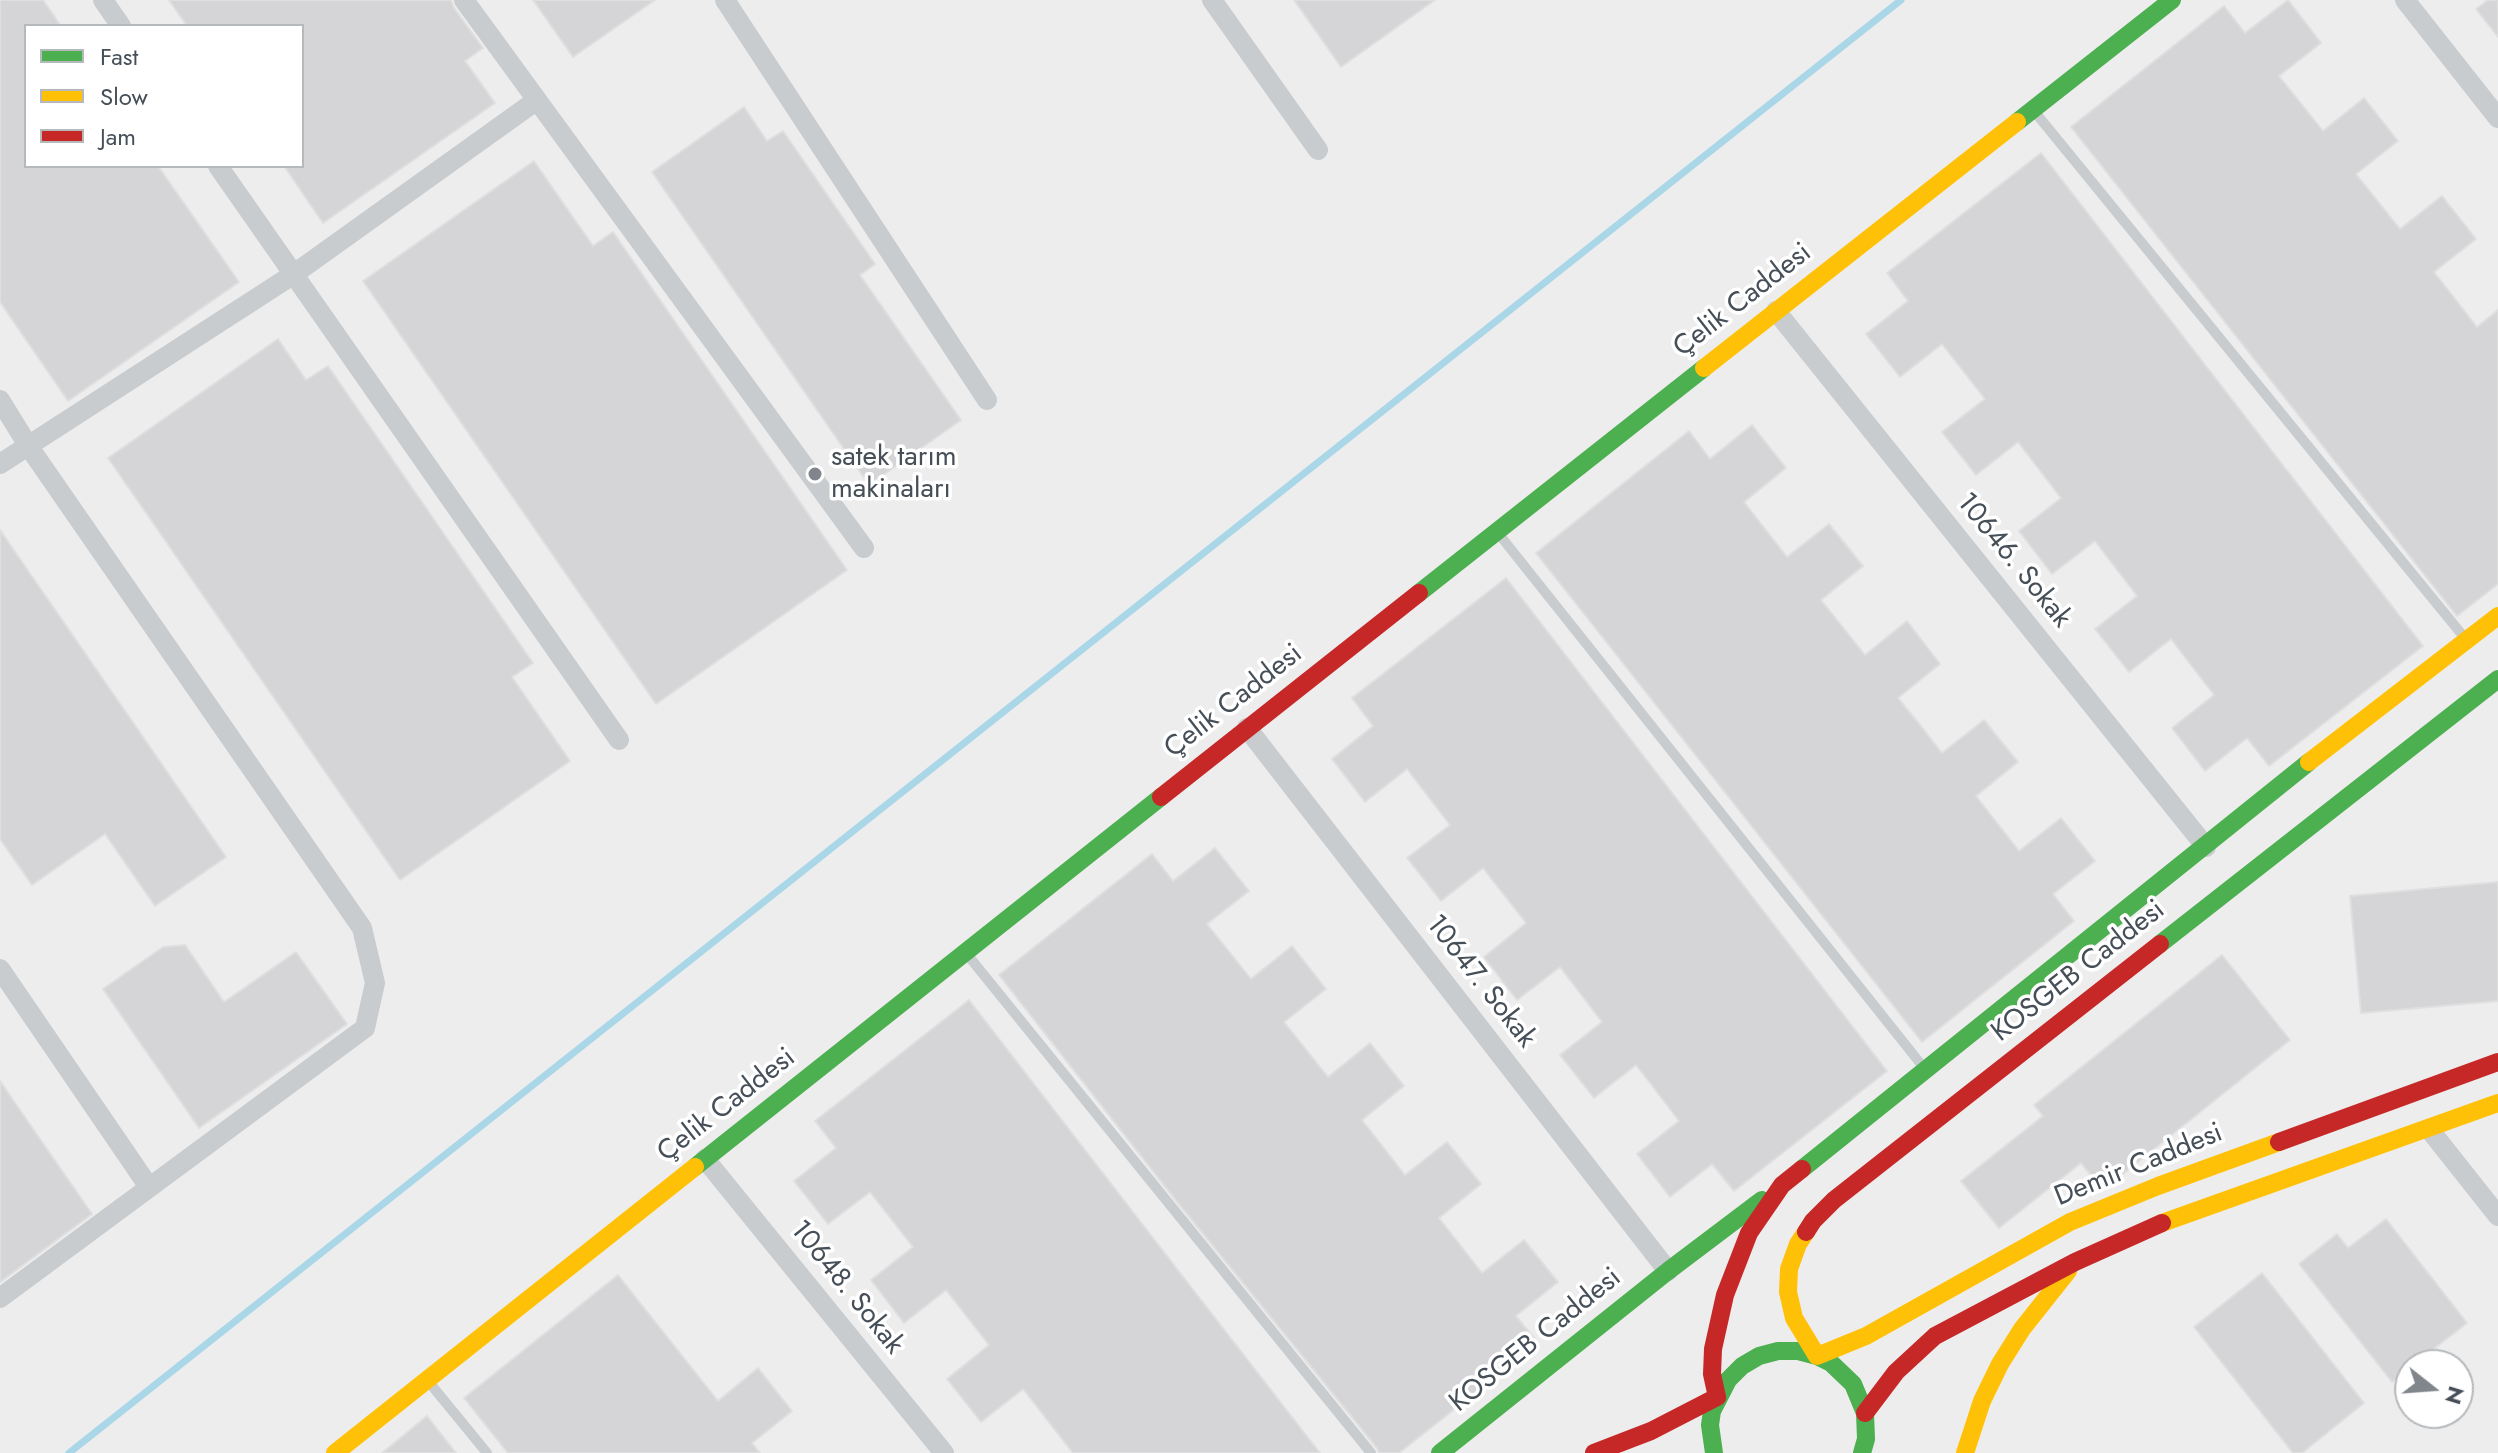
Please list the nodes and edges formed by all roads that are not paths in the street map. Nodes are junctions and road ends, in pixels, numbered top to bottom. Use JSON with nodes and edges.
{"nodes":[{"id":1,"x":103,"y":0,"type":"edge"},
{"id":2,"x":464,"y":0,"type":"edge"},
{"id":3,"x":725,"y":0,"type":"edge"},
{"id":4,"x":1212,"y":0,"type":"edge"},
{"id":5,"x":2172,"y":0,"type":"edge"},
{"id":6,"x":2405,"y":0,"type":"edge"},
{"id":7,"x":120,"y":24,"type":"edge"},
{"id":8,"x":537,"y":100,"type":"junction"},
{"id":9,"x":2033,"y":110,"type":"junction"},
{"id":10,"x":2498,"y":118,"type":"edge"},
{"id":11,"x":1318,"y":150,"type":"dead end"},
{"id":12,"x":219,"y":168,"type":"edge"},
{"id":13,"x":294,"y":274,"type":"junction"},
{"id":14,"x":1776,"y":311,"type":"junction"},
{"id":15,"x":0,"y":400,"type":"edge"},
{"id":16,"x":987,"y":400,"type":"dead end"},
{"id":17,"x":29,"y":447,"type":"junction"},
{"id":18,"x":0,"y":464,"type":"edge"},
{"id":19,"x":1497,"y":531,"type":"junction"},
{"id":20,"x":864,"y":548,"type":"dead end"},
{"id":21,"x":2498,"y":616,"type":"edge"},
{"id":22,"x":2467,"y":640,"type":"junction"},
{"id":23,"x":2497,"y":681,"type":"edge"},
{"id":24,"x":1247,"y":728,"type":"junction"},
{"id":25,"x":619,"y":740,"type":"dead end"},
{"id":26,"x":2206,"y":847,"type":"junction"},
{"id":27,"x":965,"y":952,"type":"junction"},
{"id":28,"x":0,"y":969,"type":"edge"},
{"id":29,"x":2498,"y":1062,"type":"edge"},
{"id":30,"x":1924,"y":1069,"type":"junction"},
{"id":31,"x":2498,"y":1103,"type":"edge"},
{"id":32,"x":2429,"y":1129,"type":"junction"},
{"id":33,"x":705,"y":1159,"type":"junction"},
{"id":34,"x":1782,"y":1185,"type":"junction"},
{"id":35,"x":149,"y":1187,"type":"junction"},
{"id":36,"x":2498,"y":1216,"type":"edge"},
{"id":37,"x":2075,"y":1262,"type":"junction"},
{"id":38,"x":1668,"y":1271,"type":"junction"},
{"id":39,"x":0,"y":1298,"type":"edge"},
{"id":40,"x":1817,"y":1356,"type":"junction"},
{"id":41,"x":427,"y":1379,"type":"junction"},
{"id":42,"x":1717,"y":1397,"type":"junction"},
{"id":43,"x":1865,"y":1413,"type":"junction"},
{"id":44,"x":335,"y":1453,"type":"edge"},
{"id":45,"x":487,"y":1453,"type":"edge"},
{"id":46,"x":944,"y":1453,"type":"edge"},
{"id":47,"x":1371,"y":1453,"type":"edge"},
{"id":48,"x":1440,"y":1453,"type":"edge"},
{"id":49,"x":1594,"y":1453,"type":"edge"},
{"id":50,"x":1714,"y":1453,"type":"edge"},
{"id":51,"x":1863,"y":1453,"type":"edge"},
{"id":52,"x":1965,"y":1453,"type":"edge"}],
"edges":[{"from":1,"to":7,"type":"street"},
{"from":2,"to":8,"type":"street"},
{"from":3,"to":16,"type":"street"},
{"from":4,"to":11,"type":"street"},
{"from":5,"to":9,"type":"street","name":"Çelik Caddesi"},
{"from":6,"to":10,"type":"street"},
{"from":8,"to":13,"type":"street"},
{"from":8,"to":20,"type":"street"},
{"from":9,"to":14,"type":"street","name":"Çelik Caddesi"},
{"from":9,"to":22,"type":"lane"},
{"from":12,"to":13,"type":"street"},
{"from":13,"to":17,"type":"street"},
{"from":13,"to":25,"type":"street"},
{"from":14,"to":19,"type":"street","name":"Çelik Caddesi"},
{"from":14,"to":26,"type":"street","name":"10646. Sokak"},
{"from":15,"to":17,"type":"street"},
{"from":17,"to":18,"type":"street"},
{"from":17,"to":35,"type":"street"},
{"from":19,"to":24,"type":"street","name":"Çelik Caddesi"},
{"from":19,"to":30,"type":"lane"},
{"from":21,"to":22,"type":"street","name":"KOSGEB Caddesi"},
{"from":22,"to":26,"type":"street","name":"KOSGEB Caddesi"},
{"from":23,"to":40,"type":"street","name":"KOSGEB Caddesi"},
{"from":24,"to":27,"type":"street","name":"Çelik Caddesi"},
{"from":24,"to":38,"type":"street","name":"10647. Sokak"},
{"from":26,"to":30,"type":"street","name":"KOSGEB Caddesi"},
{"from":27,"to":33,"type":"street","name":"Çelik Caddesi"},
{"from":27,"to":47,"type":"lane"},
{"from":28,"to":35,"type":"street"},
{"from":29,"to":40,"type":"street","name":"Demir Caddesi"},
{"from":30,"to":34,"type":"street","name":"KOSGEB Caddesi"},
{"from":31,"to":32,"type":"street"},
{"from":32,"to":36,"type":"street"},
{"from":32,"to":37,"type":"street"},
{"from":33,"to":41,"type":"street","name":"Çelik Caddesi"},
{"from":33,"to":46,"type":"street","name":"10648. Sokak"},
{"from":34,"to":38,"type":"street","name":"KOSGEB Caddesi"},
{"from":34,"to":42,"type":"street","name":"KOSGEB Caddesi"},
{"from":35,"to":39,"type":"street"},
{"from":37,"to":43,"type":"street"},
{"from":37,"to":52,"type":"street"},
{"from":38,"to":48,"type":"street","name":"KOSGEB Caddesi"},
{"from":40,"to":42,"type":"street"},
{"from":40,"to":43,"type":"street"},
{"from":41,"to":44,"type":"street","name":"Çelik Caddesi"},
{"from":41,"to":45,"type":"lane"},
{"from":42,"to":49,"type":"street"},
{"from":42,"to":50,"type":"street","name":"KOSGEB Caddesi"},
{"from":43,"to":51,"type":"street"}]}
